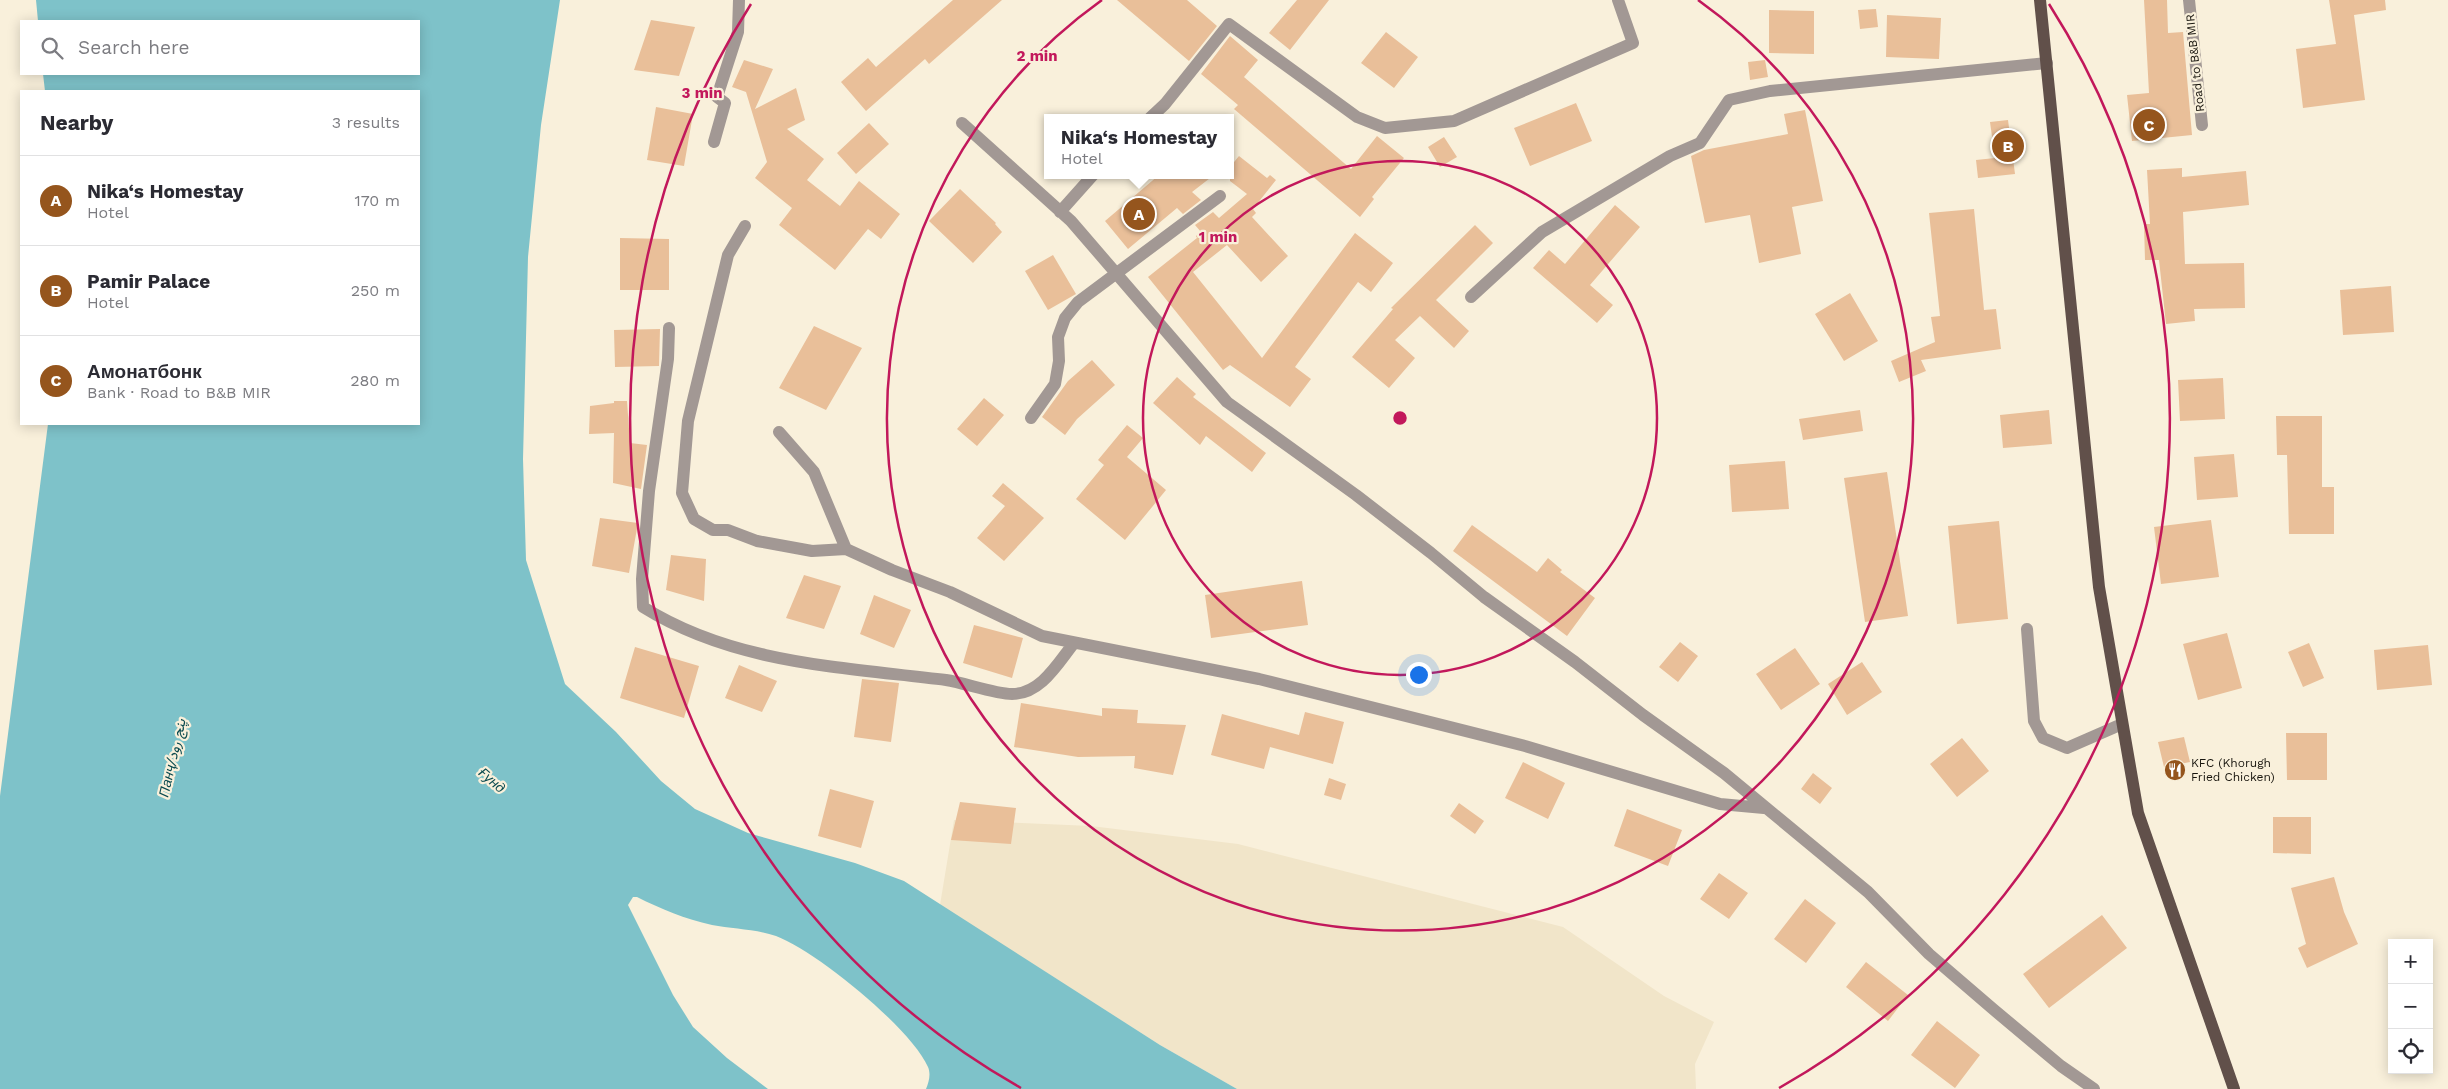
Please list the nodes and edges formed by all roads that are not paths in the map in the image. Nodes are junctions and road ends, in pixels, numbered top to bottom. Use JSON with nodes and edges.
{"nodes":[{"id":1,"x":739,"y":0,"type":"edge"},
{"id":2,"x":1618,"y":0,"type":"edge"},
{"id":3,"x":2040,"y":0,"type":"edge"},
{"id":4,"x":2189,"y":0,"type":"edge"},
{"id":5,"x":2047,"y":63,"type":"junction"},
{"id":6,"x":1154,"y":114,"type":"edge"},
{"id":7,"x":962,"y":123,"type":"dead end"},
{"id":8,"x":2202,"y":125,"type":"dead end"},
{"id":9,"x":714,"y":142,"type":"dead end"},
{"id":10,"x":1089,"y":179,"type":"edge"},
{"id":11,"x":1220,"y":196,"type":"dead end"},
{"id":12,"x":1060,"y":212,"type":"junction"},
{"id":13,"x":745,"y":226,"type":"dead end"},
{"id":14,"x":1115,"y":273,"type":"junction"},
{"id":15,"x":1471,"y":297,"type":"dead end"},
{"id":16,"x":669,"y":328,"type":"dead end"},
{"id":17,"x":1031,"y":418,"type":"dead end"},
{"id":18,"x":778,"y":432,"type":"dead end"},
{"id":19,"x":846,"y":549,"type":"junction"},
{"id":20,"x":2027,"y":629,"type":"dead end"},
{"id":21,"x":1074,"y":643,"type":"junction"},
{"id":22,"x":2122,"y":724,"type":"junction"},
{"id":23,"x":1764,"y":808,"type":"junction"},
{"id":24,"x":2094,"y":1089,"type":"edge"},
{"id":25,"x":2234,"y":1089,"type":"edge"}],
"edges":[{"from":1,"to":9,"type":"street"},
{"from":2,"to":6,"type":"street"},
{"from":3,"to":5,"type":"main road"},
{"from":4,"to":8,"type":"street","name":"Road to B&B MIR"},
{"from":5,"to":15,"type":"street"},
{"from":5,"to":22,"type":"main road"},
{"from":7,"to":12,"type":"street"},
{"from":10,"to":12,"type":"street"},
{"from":11,"to":14,"type":"street"},
{"from":12,"to":14,"type":"street"},
{"from":13,"to":19,"type":"street"},
{"from":14,"to":17,"type":"street"},
{"from":14,"to":23,"type":"street"},
{"from":16,"to":21,"type":"street"},
{"from":18,"to":19,"type":"street"},
{"from":19,"to":21,"type":"street"},
{"from":20,"to":22,"type":"street"},
{"from":21,"to":23,"type":"street"},
{"from":22,"to":25,"type":"main road"},
{"from":23,"to":24,"type":"street"}]}
